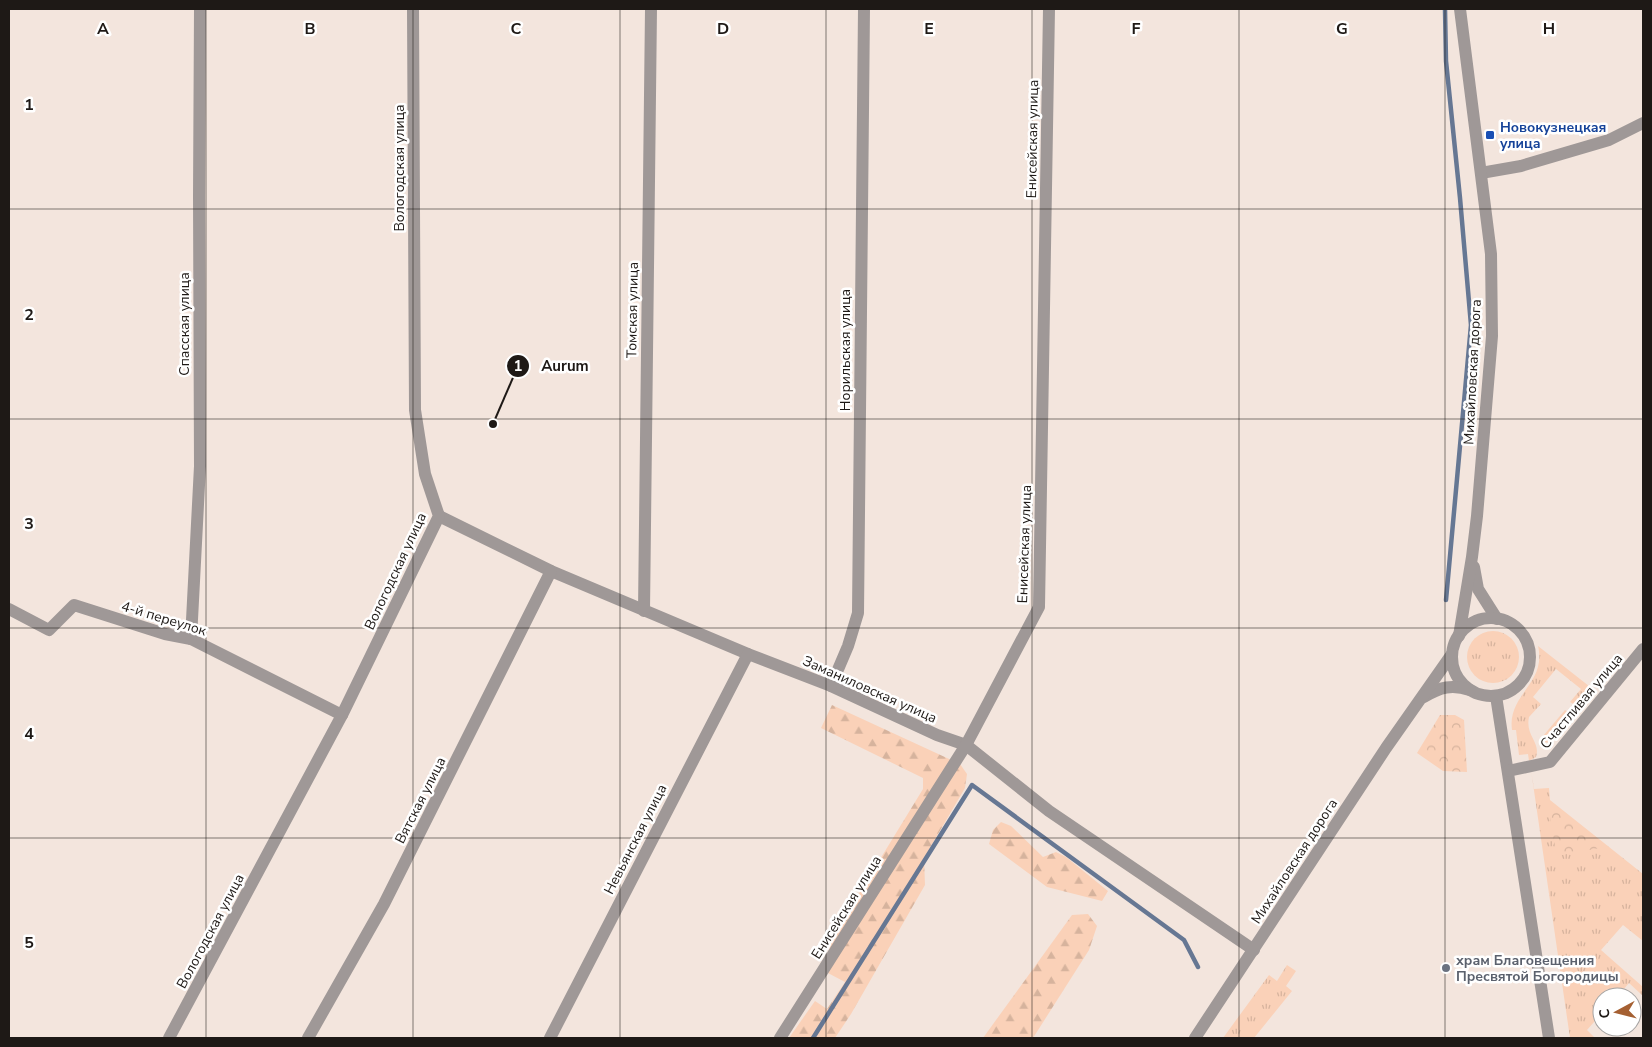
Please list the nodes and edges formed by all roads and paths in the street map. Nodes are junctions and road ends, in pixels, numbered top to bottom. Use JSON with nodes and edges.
{"nodes":[{"id":1,"x":200,"y":9,"type":"edge"},
{"id":2,"x":413,"y":9,"type":"edge"},
{"id":3,"x":651,"y":9,"type":"edge"},
{"id":4,"x":864,"y":9,"type":"edge"},
{"id":5,"x":1049,"y":9,"type":"edge"},
{"id":6,"x":1460,"y":9,"type":"edge"},
{"id":7,"x":1643,"y":123,"type":"edge"},
{"id":8,"x":1481,"y":173,"type":"junction"},
{"id":9,"x":439,"y":516,"type":"junction"},
{"id":10,"x":1472,"y":558,"type":"junction"},
{"id":11,"x":551,"y":570,"type":"junction"},
{"id":12,"x":9,"y":609,"type":"edge"},
{"id":13,"x":644,"y":611,"type":"junction"},
{"id":14,"x":1497,"y":619,"type":"junction"},
{"id":15,"x":1459,"y":636,"type":"junction"},
{"id":16,"x":191,"y":639,"type":"junction"},
{"id":17,"x":1643,"y":649,"type":"edge"},
{"id":18,"x":748,"y":654,"type":"junction"},
{"id":19,"x":1452,"y":654,"type":"junction"},
{"id":20,"x":831,"y":686,"type":"junction"},
{"id":21,"x":1470,"y":690,"type":"junction"},
{"id":22,"x":1496,"y":696,"type":"junction"},
{"id":23,"x":1420,"y":700,"type":"junction"},
{"id":24,"x":342,"y":715,"type":"junction"},
{"id":25,"x":966,"y":745,"type":"junction"},
{"id":26,"x":1508,"y":771,"type":"junction"},
{"id":27,"x":1254,"y":950,"type":"junction"},
{"id":28,"x":169,"y":1038,"type":"edge"},
{"id":29,"x":308,"y":1038,"type":"edge"},
{"id":30,"x":550,"y":1038,"type":"edge"},
{"id":31,"x":780,"y":1038,"type":"edge"},
{"id":32,"x":1195,"y":1038,"type":"edge"},
{"id":33,"x":1549,"y":1038,"type":"edge"}],
"edges":[{"from":1,"to":16,"type":"street","name":"Спасская улица"},
{"from":2,"to":9,"type":"street","name":"Вологодская улица"},
{"from":3,"to":13,"type":"street","name":"Томская улица"},
{"from":4,"to":20,"type":"street","name":"Норильская улица"},
{"from":5,"to":25,"type":"street","name":"Енисейская улица"},
{"from":6,"to":8,"type":"street","name":"Михайловская дорога"},
{"from":7,"to":8,"type":"street"},
{"from":8,"to":10,"type":"street","name":"Михайловская дорога"},
{"from":9,"to":11,"type":"street","name":"Заманиловская улица"},
{"from":9,"to":24,"type":"street","name":"Вологодская улица"},
{"from":10,"to":14,"type":"street","name":"Михайловская дорога"},
{"from":10,"to":15,"type":"street","name":"Михайловская дорога"},
{"from":11,"to":13,"type":"street","name":"Заманиловская улица"},
{"from":11,"to":29,"type":"street","name":"Вятская улица"},
{"from":12,"to":16,"type":"street","name":"4-й переулок"},
{"from":13,"to":18,"type":"street","name":"Заманиловская улица"},
{"from":14,"to":15,"type":"street"},
{"from":14,"to":22,"type":"street"},
{"from":15,"to":19,"type":"street"},
{"from":16,"to":24,"type":"street","name":"4-й переулок"},
{"from":17,"to":26,"type":"street","name":"Счастливая улица"},
{"from":18,"to":20,"type":"street","name":"Заманиловская улица"},
{"from":18,"to":30,"type":"street","name":"Невьянская улица"},
{"from":19,"to":21,"type":"street"},
{"from":19,"to":23,"type":"street","name":"Михайловская дорога"},
{"from":20,"to":25,"type":"street","name":"Заманиловская улица"},
{"from":21,"to":22,"type":"street"},
{"from":21,"to":23,"type":"street","name":"Михайловская дорога"},
{"from":22,"to":26,"type":"street"},
{"from":23,"to":27,"type":"street","name":"Михайловская дорога"},
{"from":24,"to":28,"type":"street","name":"Вологодская улица"},
{"from":25,"to":27,"type":"street","name":"Заманиловская улица"},
{"from":25,"to":31,"type":"street","name":"Енисейская улица"},
{"from":26,"to":33,"type":"street"},
{"from":27,"to":32,"type":"street","name":"Михайловская дорога"}]}
